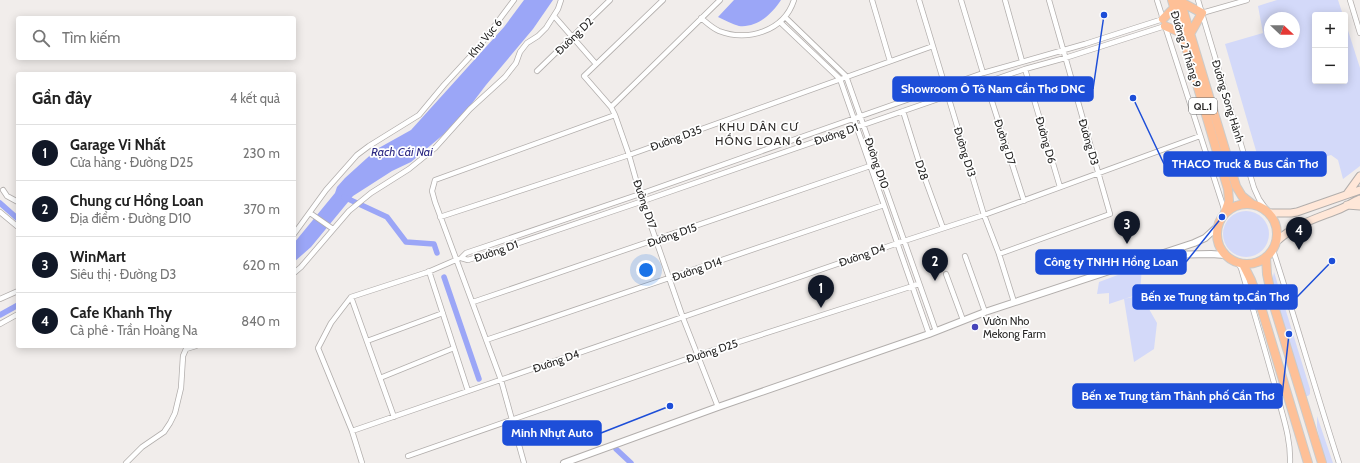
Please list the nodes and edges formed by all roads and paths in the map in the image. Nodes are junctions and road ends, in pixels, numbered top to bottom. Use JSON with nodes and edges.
{"nodes":[{"id":1,"x":514,"y":0,"type":"edge"},
{"id":2,"x":561,"y":0,"type":"edge"},
{"id":3,"x":610,"y":0,"type":"edge"},
{"id":4,"x":663,"y":0,"type":"edge"},
{"id":5,"x":720,"y":0,"type":"edge"},
{"id":6,"x":794,"y":0,"type":"edge"},
{"id":7,"x":872,"y":0,"type":"edge"},
{"id":8,"x":919,"y":0,"type":"edge"},
{"id":9,"x":961,"y":0,"type":"edge"},
{"id":10,"x":1005,"y":0,"type":"edge"},
{"id":11,"x":1049,"y":0,"type":"edge"},
{"id":12,"x":1157,"y":0,"type":"edge"},
{"id":13,"x":1198,"y":0,"type":"edge"},
{"id":14,"x":1247,"y":0,"type":"edge"},
{"id":15,"x":1350,"y":0,"type":"edge"},
{"id":16,"x":1181,"y":1,"type":"edge"},
{"id":17,"x":1173,"y":4,"type":"edge"},
{"id":18,"x":1202,"y":13,"type":"junction"},
{"id":19,"x":554,"y":16,"type":"junction"},
{"id":20,"x":785,"y":17,"type":"junction"},
{"id":21,"x":701,"y":18,"type":"junction"},
{"id":22,"x":780,"y":22,"type":"junction"},
{"id":23,"x":1164,"y":22,"type":"junction"},
{"id":24,"x":1360,"y":33,"type":"edge"},
{"id":25,"x":1186,"y":34,"type":"junction"},
{"id":26,"x":573,"y":36,"type":"junction"},
{"id":27,"x":933,"y":46,"type":"junction"},
{"id":28,"x":1064,"y":50,"type":"junction"},
{"id":29,"x":1065,"y":58,"type":"junction"},
{"id":30,"x":890,"y":61,"type":"junction"},
{"id":31,"x":1022,"y":61,"type":"junction"},
{"id":32,"x":596,"y":64,"type":"junction"},
{"id":33,"x":1025,"y":69,"type":"junction"},
{"id":34,"x":537,"y":71,"type":"dead end"},
{"id":35,"x":983,"y":73,"type":"junction"},
{"id":36,"x":846,"y":76,"type":"junction"},
{"id":37,"x":840,"y":79,"type":"junction"},
{"id":38,"x":986,"y":83,"type":"junction"},
{"id":39,"x":945,"y":86,"type":"junction"},
{"id":40,"x":947,"y":96,"type":"junction"},
{"id":41,"x":612,"y":107,"type":"junction"},
{"id":42,"x":903,"y":111,"type":"junction"},
{"id":43,"x":615,"y":115,"type":"junction"},
{"id":44,"x":860,"y":116,"type":"junction"},
{"id":45,"x":854,"y":118,"type":"junction"},
{"id":46,"x":863,"y":124,"type":"junction"},
{"id":47,"x":857,"y":126,"type":"junction"},
{"id":48,"x":1200,"y":136,"type":"junction"},
{"id":49,"x":629,"y":154,"type":"junction"},
{"id":50,"x":870,"y":166,"type":"junction"},
{"id":51,"x":1098,"y":173,"type":"junction"},
{"id":52,"x":1360,"y":176,"type":"edge"},
{"id":53,"x":1060,"y":187,"type":"junction"},
{"id":54,"x":3,"y":190,"type":"dead end"},
{"id":55,"x":1360,"y":190,"type":"edge"},
{"id":56,"x":640,"y":194,"type":"junction"},
{"id":57,"x":1346,"y":195,"type":"junction"},
{"id":58,"x":1360,"y":199,"type":"edge"},
{"id":59,"x":1024,"y":200,"type":"junction"},
{"id":60,"x":16,"y":201,"type":"edge"},
{"id":61,"x":643,"y":201,"type":"junction"},
{"id":62,"x":1252,"y":204,"type":"junction"},
{"id":63,"x":884,"y":205,"type":"junction"},
{"id":64,"x":1347,"y":205,"type":"junction"},
{"id":65,"x":1360,"y":206,"type":"edge"},
{"id":66,"x":1267,"y":211,"type":"junction"},
{"id":67,"x":0,"y":212,"type":"edge"},
{"id":68,"x":1225,"y":212,"type":"junction"},
{"id":69,"x":312,"y":214,"type":"junction"},
{"id":70,"x":984,"y":215,"type":"junction"},
{"id":71,"x":440,"y":217,"type":"junction"},
{"id":72,"x":16,"y":225,"type":"edge"},
{"id":73,"x":1218,"y":227,"type":"junction"},
{"id":74,"x":331,"y":228,"type":"junction"},
{"id":75,"x":943,"y":228,"type":"junction"},
{"id":76,"x":296,"y":232,"type":"edge"},
{"id":77,"x":657,"y":240,"type":"junction"},
{"id":78,"x":1276,"y":241,"type":"junction"},
{"id":79,"x":901,"y":242,"type":"junction"},
{"id":80,"x":1273,"y":250,"type":"junction"},
{"id":81,"x":998,"y":254,"type":"junction"},
{"id":82,"x":1155,"y":255,"type":"junction"},
{"id":83,"x":1225,"y":255,"type":"junction"},
{"id":84,"x":965,"y":256,"type":"dead end"},
{"id":85,"x":1266,"y":257,"type":"junction"},
{"id":86,"x":459,"y":259,"type":"junction"},
{"id":87,"x":1240,"y":263,"type":"junction"},
{"id":88,"x":296,"y":271,"type":"edge"},
{"id":89,"x":429,"y":271,"type":"junction"},
{"id":90,"x":946,"y":274,"type":"dead end"},
{"id":91,"x":670,"y":279,"type":"junction"},
{"id":92,"x":919,"y":284,"type":"junction"},
{"id":93,"x":913,"y":286,"type":"junction"},
{"id":94,"x":16,"y":292,"type":"edge"},
{"id":95,"x":351,"y":297,"type":"junction"},
{"id":96,"x":0,"y":298,"type":"edge"},
{"id":97,"x":473,"y":302,"type":"junction"},
{"id":98,"x":1014,"y":302,"type":"junction"},
{"id":99,"x":985,"y":312,"type":"junction"},
{"id":100,"x":442,"y":313,"type":"junction"},
{"id":101,"x":16,"y":315,"type":"edge"},
{"id":102,"x":683,"y":318,"type":"junction"},
{"id":103,"x":963,"y":320,"type":"junction"},
{"id":104,"x":0,"y":324,"type":"edge"},
{"id":105,"x":933,"y":332,"type":"junction"},
{"id":106,"x":486,"y":340,"type":"junction"},
{"id":107,"x":367,"y":341,"type":"junction"},
{"id":108,"x":188,"y":348,"type":"edge"},
{"id":109,"x":454,"y":348,"type":"junction"},
{"id":110,"x":698,"y":355,"type":"junction"},
{"id":111,"x":380,"y":378,"type":"junction"},
{"id":112,"x":501,"y":380,"type":"junction"},
{"id":113,"x":468,"y":391,"type":"junction"},
{"id":114,"x":718,"y":407,"type":"junction"},
{"id":115,"x":394,"y":417,"type":"junction"},
{"id":116,"x":513,"y":420,"type":"junction"},
{"id":117,"x":352,"y":431,"type":"junction"},
{"id":118,"x":408,"y":456,"type":"dead end"},
{"id":119,"x":126,"y":463,"type":"edge"},
{"id":120,"x":362,"y":463,"type":"edge"},
{"id":121,"x":524,"y":463,"type":"edge"},
{"id":122,"x":564,"y":463,"type":"edge"},
{"id":123,"x":1290,"y":463,"type":"edge"},
{"id":124,"x":1308,"y":463,"type":"edge"},
{"id":125,"x":1322,"y":463,"type":"edge"},
{"id":126,"x":1339,"y":463,"type":"edge"}],
"edges":[{"from":1,"to":69,"type":"street","name":"Khu Vực 6"},
{"from":2,"to":19,"type":"street"},
{"from":3,"to":26,"type":"street","name":"Đường D2"},
{"from":4,"to":32,"type":"street"},
{"from":5,"to":21,"type":"street"},
{"from":6,"to":20,"type":"street"},
{"from":7,"to":30,"type":"street"},
{"from":8,"to":27,"type":"street","name":"Đường D13"},
{"from":9,"to":35,"type":"street"},
{"from":10,"to":31,"type":"street"},
{"from":11,"to":28,"type":"street","name":"Đường D3"},
{"from":12,"to":23,"type":"street"},
{"from":13,"to":18,"type":"street","name":"Đường Song Hành"},
{"from":14,"to":18,"type":"street"},
{"from":15,"to":24,"type":"street"},
{"from":16,"to":18,"type":"highway"},
{"from":16,"to":25,"type":"highway","name":"Đường 2 Tháng 9","number":"QL.1"},
{"from":17,"to":23,"type":"highway"},
{"from":17,"to":25,"type":"highway","name":"Đường 2 Tháng 9","number":"QL.1"},
{"from":18,"to":25,"type":"highway"},
{"from":18,"to":66,"type":"street","name":"Đường Song Hành"},
{"from":19,"to":26,"type":"street"},
{"from":19,"to":74,"type":"street"},
{"from":20,"to":22,"type":"street"},
{"from":20,"to":36,"type":"street","name":"Đường D10"},
{"from":21,"to":22,"type":"street"},
{"from":21,"to":41,"type":"street"},
{"from":22,"to":37,"type":"street","name":"Đường D10"},
{"from":23,"to":25,"type":"highway"},
{"from":23,"to":28,"type":"street","name":"Đường D1"},
{"from":23,"to":29,"type":"street","name":"Đường D1"},
{"from":23,"to":48,"type":"street"},
{"from":25,"to":62,"type":"highway","name":"Đường 2 Tháng 9","number":"QL.1"},
{"from":25,"to":68,"type":"highway","name":"Đường 2 Tháng 9","number":"QL.1"},
{"from":26,"to":32,"type":"street"},
{"from":26,"to":34,"type":"street","name":"Đường D2"},
{"from":27,"to":30,"type":"street","name":"Đường D35"},
{"from":27,"to":39,"type":"street","name":"Đường D13"},
{"from":28,"to":29,"type":"street","name":"Đường D3"},
{"from":28,"to":31,"type":"street","name":"Đường D1"},
{"from":29,"to":33,"type":"street","name":"Đường D1"},
{"from":29,"to":51,"type":"street","name":"Đường D3"},
{"from":30,"to":36,"type":"street","name":"Đường D35"},
{"from":31,"to":35,"type":"street","name":"Đường D1"},
{"from":32,"to":41,"type":"street","name":"Đường D17"},
{"from":33,"to":38,"type":"street","name":"Đường D1"},
{"from":33,"to":53,"type":"street","name":"Đường D6"},
{"from":35,"to":39,"type":"street","name":"Đường D1"},
{"from":36,"to":37,"type":"street","name":"Đường D35"},
{"from":36,"to":44,"type":"street","name":"Đường D10"},
{"from":37,"to":45,"type":"street","name":"Đường D10"},
{"from":37,"to":49,"type":"street","name":"Đường D35"},
{"from":38,"to":40,"type":"street","name":"Đường D1"},
{"from":38,"to":59,"type":"street","name":"Đường D7"},
{"from":39,"to":40,"type":"street","name":"Đường D13"},
{"from":39,"to":44,"type":"street","name":"Đường D1"},
{"from":40,"to":42,"type":"street","name":"Đường D1"},
{"from":40,"to":70,"type":"street","name":"Đường D13"},
{"from":41,"to":43,"type":"street","name":"Đường D17"},
{"from":42,"to":46,"type":"street","name":"Đường D1"},
{"from":42,"to":75,"type":"street","name":"D28"},
{"from":43,"to":49,"type":"street","name":"Đường D17"},
{"from":43,"to":71,"type":"street"},
{"from":44,"to":45,"type":"street","name":"Đường D1"},
{"from":44,"to":46,"type":"street","name":"Đường D10"},
{"from":45,"to":47,"type":"street","name":"Đường D10"},
{"from":45,"to":56,"type":"street","name":"Đường D1"},
{"from":46,"to":47,"type":"street","name":"Đường D1"},
{"from":46,"to":79,"type":"street","name":"Đường D10"},
{"from":47,"to":50,"type":"street","name":"Đường D10"},
{"from":47,"to":61,"type":"street","name":"Đường D1"},
{"from":48,"to":51,"type":"street","name":"Đường D4"},
{"from":48,"to":68,"type":"street"},
{"from":49,"to":56,"type":"street","name":"Đường D17"},
{"from":49,"to":71,"type":"street","name":"Đường D35"},
{"from":50,"to":63,"type":"street","name":"Đường D10"},
{"from":50,"to":77,"type":"street","name":"Đường D15"},
{"from":51,"to":53,"type":"street","name":"Đường D4"},
{"from":51,"to":81,"type":"street","name":"Đường D3"},
{"from":52,"to":57,"type":"main road"},
{"from":53,"to":59,"type":"street","name":"Đường D4"},
{"from":54,"to":60,"type":"street"},
{"from":55,"to":57,"type":"main road"},
{"from":56,"to":61,"type":"street","name":"Đường D17"},
{"from":56,"to":86,"type":"street","name":"Đường D1"},
{"from":57,"to":66,"type":"main road"},
{"from":58,"to":64,"type":"main road"},
{"from":59,"to":70,"type":"street","name":"Đường D4"},
{"from":61,"to":77,"type":"street","name":"Đường D17"},
{"from":61,"to":86,"type":"street","name":"Đường D1"},
{"from":62,"to":66,"type":"highway"},
{"from":62,"to":68,"type":"highway"},
{"from":63,"to":79,"type":"street","name":"Đường D10"},
{"from":63,"to":91,"type":"street","name":"Đường D14"},
{"from":64,"to":65,"type":"main road"},
{"from":64,"to":78,"type":"main road"},
{"from":66,"to":78,"type":"highway"},
{"from":67,"to":72,"type":"street"},
{"from":68,"to":73,"type":"highway"},
{"from":69,"to":74,"type":"street"},
{"from":69,"to":76,"type":"street","name":"Khu Vực 6"},
{"from":70,"to":75,"type":"street","name":"Đường D4"},
{"from":70,"to":81,"type":"street","name":"Đường D13"},
{"from":71,"to":86,"type":"street"},
{"from":73,"to":82,"type":"street"},
{"from":73,"to":83,"type":"highway"},
{"from":74,"to":88,"type":"street"},
{"from":75,"to":79,"type":"street","name":"Đường D4"},
{"from":77,"to":91,"type":"street","name":"Đường D17"},
{"from":77,"to":97,"type":"street","name":"Đường D15"},
{"from":78,"to":80,"type":"highway"},
{"from":79,"to":92,"type":"street","name":"Đường D10"},
{"from":79,"to":93,"type":"street","name":"Đường D10"},
{"from":79,"to":102,"type":"street","name":"Đường D4"},
{"from":80,"to":85,"type":"highway"},
{"from":80,"to":126,"type":"street"},
{"from":81,"to":98,"type":"street","name":"Đường D13"},
{"from":82,"to":83,"type":"street"},
{"from":82,"to":98,"type":"street"},
{"from":83,"to":87,"type":"highway"},
{"from":84,"to":99,"type":"street"},
{"from":85,"to":87,"type":"highway"},
{"from":85,"to":125,"type":"highway"},
{"from":86,"to":89,"type":"street"},
{"from":86,"to":97,"type":"street"},
{"from":87,"to":123,"type":"street"},
{"from":87,"to":124,"type":"highway"},
{"from":89,"to":95,"type":"street"},
{"from":89,"to":100,"type":"street"},
{"from":90,"to":103,"type":"street"},
{"from":91,"to":102,"type":"street","name":"Đường D17"},
{"from":91,"to":106,"type":"street","name":"Đường D14"},
{"from":92,"to":93,"type":"street","name":"Đường D25"},
{"from":92,"to":105,"type":"street","name":"Đường D10"},
{"from":93,"to":105,"type":"street","name":"Đường D10"},
{"from":93,"to":110,"type":"street","name":"Đường D25"},
{"from":94,"to":96,"type":"street"},
{"from":95,"to":107,"type":"street"},
{"from":95,"to":117,"type":"street"},
{"from":97,"to":106,"type":"street"},
{"from":98,"to":99,"type":"street"},
{"from":99,"to":103,"type":"street"},
{"from":100,"to":107,"type":"street"},
{"from":100,"to":109,"type":"street"},
{"from":101,"to":104,"type":"street"},
{"from":102,"to":110,"type":"street","name":"Đường D17"},
{"from":102,"to":112,"type":"street","name":"Đường D4"},
{"from":103,"to":105,"type":"street"},
{"from":105,"to":114,"type":"street"},
{"from":106,"to":112,"type":"street"},
{"from":107,"to":111,"type":"street"},
{"from":108,"to":119,"type":"street"},
{"from":109,"to":111,"type":"street"},
{"from":109,"to":113,"type":"street"},
{"from":110,"to":114,"type":"street","name":"Đường D17"},
{"from":110,"to":116,"type":"street","name":"Đường D25"},
{"from":111,"to":115,"type":"street"},
{"from":112,"to":113,"type":"street","name":"Đường D4"},
{"from":112,"to":116,"type":"street"},
{"from":113,"to":115,"type":"street","name":"Đường D4"},
{"from":114,"to":122,"type":"street"},
{"from":115,"to":117,"type":"street","name":"Đường D4"},
{"from":116,"to":118,"type":"street","name":"Đường D25"},
{"from":116,"to":121,"type":"street"},
{"from":117,"to":120,"type":"street"}]}
